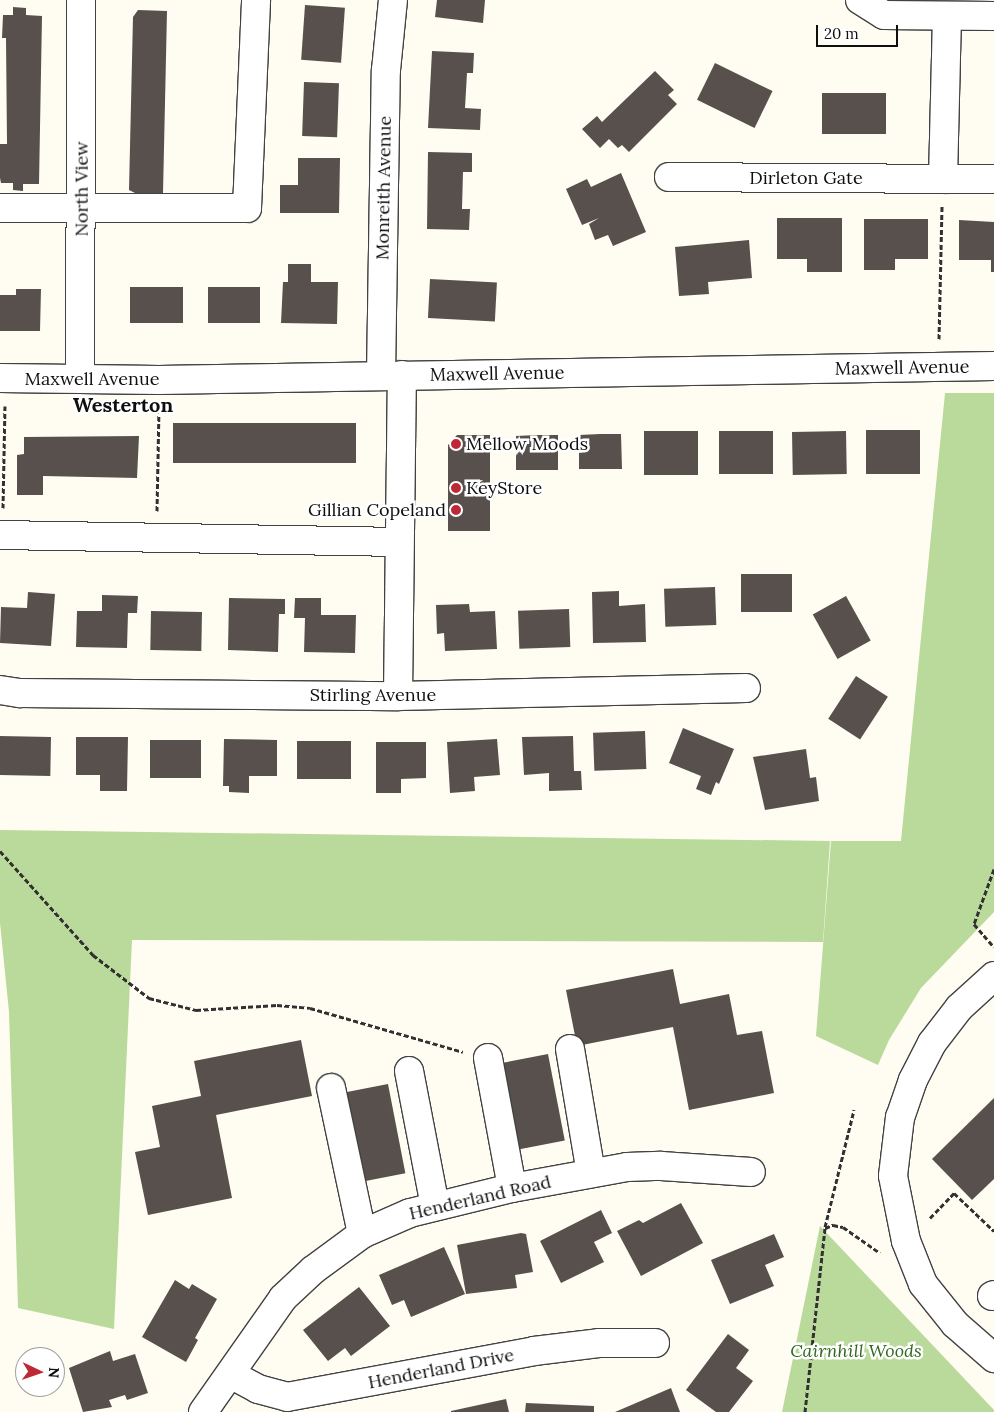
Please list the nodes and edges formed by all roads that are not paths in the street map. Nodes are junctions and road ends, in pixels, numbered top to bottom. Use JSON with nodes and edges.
{"nodes":[{"id":1,"x":81,"y":0,"type":"edge"},
{"id":2,"x":256,"y":0,"type":"edge"},
{"id":3,"x":393,"y":0,"type":"edge"},
{"id":4,"x":860,"y":0,"type":"edge"},
{"id":5,"x":994,"y":16,"type":"edge"},
{"id":6,"x":947,"y":17,"type":"junction"},
{"id":7,"x":668,"y":177,"type":"dead end"},
{"id":8,"x":943,"y":179,"type":"junction"},
{"id":9,"x":994,"y":179,"type":"edge"},
{"id":10,"x":0,"y":208,"type":"edge"},
{"id":11,"x":82,"y":209,"type":"junction"},
{"id":12,"x":994,"y":366,"type":"edge"},
{"id":13,"x":392,"y":376,"type":"junction"},
{"id":14,"x":2,"y":378,"type":"edge"},
{"id":15,"x":80,"y":378,"type":"junction"},
{"id":16,"x":1,"y":535,"type":"edge"},
{"id":17,"x":399,"y":542,"type":"junction"},
{"id":18,"x":746,"y":688,"type":"dead end"},
{"id":19,"x":0,"y":690,"type":"edge"},
{"id":20,"x":398,"y":696,"type":"junction"},
{"id":21,"x":994,"y":976,"type":"edge"},
{"id":22,"x":570,"y":1049,"type":"dead end"},
{"id":23,"x":488,"y":1058,"type":"road end"},
{"id":24,"x":409,"y":1070,"type":"dead end"},
{"id":25,"x":331,"y":1088,"type":"dead end"},
{"id":26,"x":751,"y":1172,"type":"dead end"},
{"id":27,"x":591,"y":1173,"type":"junction"},
{"id":28,"x":512,"y":1188,"type":"junction"},
{"id":29,"x":435,"y":1206,"type":"junction"},
{"id":30,"x":362,"y":1234,"type":"junction"},
{"id":31,"x":655,"y":1343,"type":"dead end"},
{"id":32,"x":994,"y":1358,"type":"edge"},
{"id":33,"x":232,"y":1375,"type":"junction"},
{"id":34,"x":203,"y":1412,"type":"edge"}],
"edges":[{"from":1,"to":11,"type":"street","name":"North View"},
{"from":2,"to":11,"type":"street"},
{"from":3,"to":13,"type":"street","name":"Monreith Avenue"},
{"from":4,"to":6,"type":"street"},
{"from":5,"to":6,"type":"street"},
{"from":6,"to":8,"type":"street"},
{"from":7,"to":8,"type":"street","name":"Dirleton Gate"},
{"from":8,"to":9,"type":"street","name":"Dirleton Gate"},
{"from":10,"to":11,"type":"street"},
{"from":11,"to":15,"type":"street","name":"North View"},
{"from":12,"to":13,"type":"street","name":"Maxwell Avenue"},
{"from":13,"to":15,"type":"street","name":"Maxwell Avenue"},
{"from":13,"to":17,"type":"street","name":"Monreith Avenue"},
{"from":14,"to":15,"type":"street","name":"Maxwell Avenue"},
{"from":16,"to":17,"type":"street"},
{"from":17,"to":20,"type":"street","name":"Monreith Avenue"},
{"from":18,"to":20,"type":"street","name":"Stirling Avenue"},
{"from":19,"to":20,"type":"street","name":"Stirling Avenue"},
{"from":21,"to":32,"type":"street"},
{"from":22,"to":27,"type":"street"},
{"from":23,"to":28,"type":"street"},
{"from":24,"to":29,"type":"street"},
{"from":25,"to":30,"type":"street"},
{"from":26,"to":27,"type":"street","name":"Henderland Road"},
{"from":27,"to":28,"type":"street","name":"Henderland Road"},
{"from":28,"to":29,"type":"street","name":"Henderland Road"},
{"from":29,"to":30,"type":"street","name":"Henderland Road"},
{"from":30,"to":33,"type":"street","name":"Henderland Road"},
{"from":31,"to":33,"type":"street","name":"Henderland Drive"},
{"from":33,"to":34,"type":"street","name":"Henderland Road"}]}
